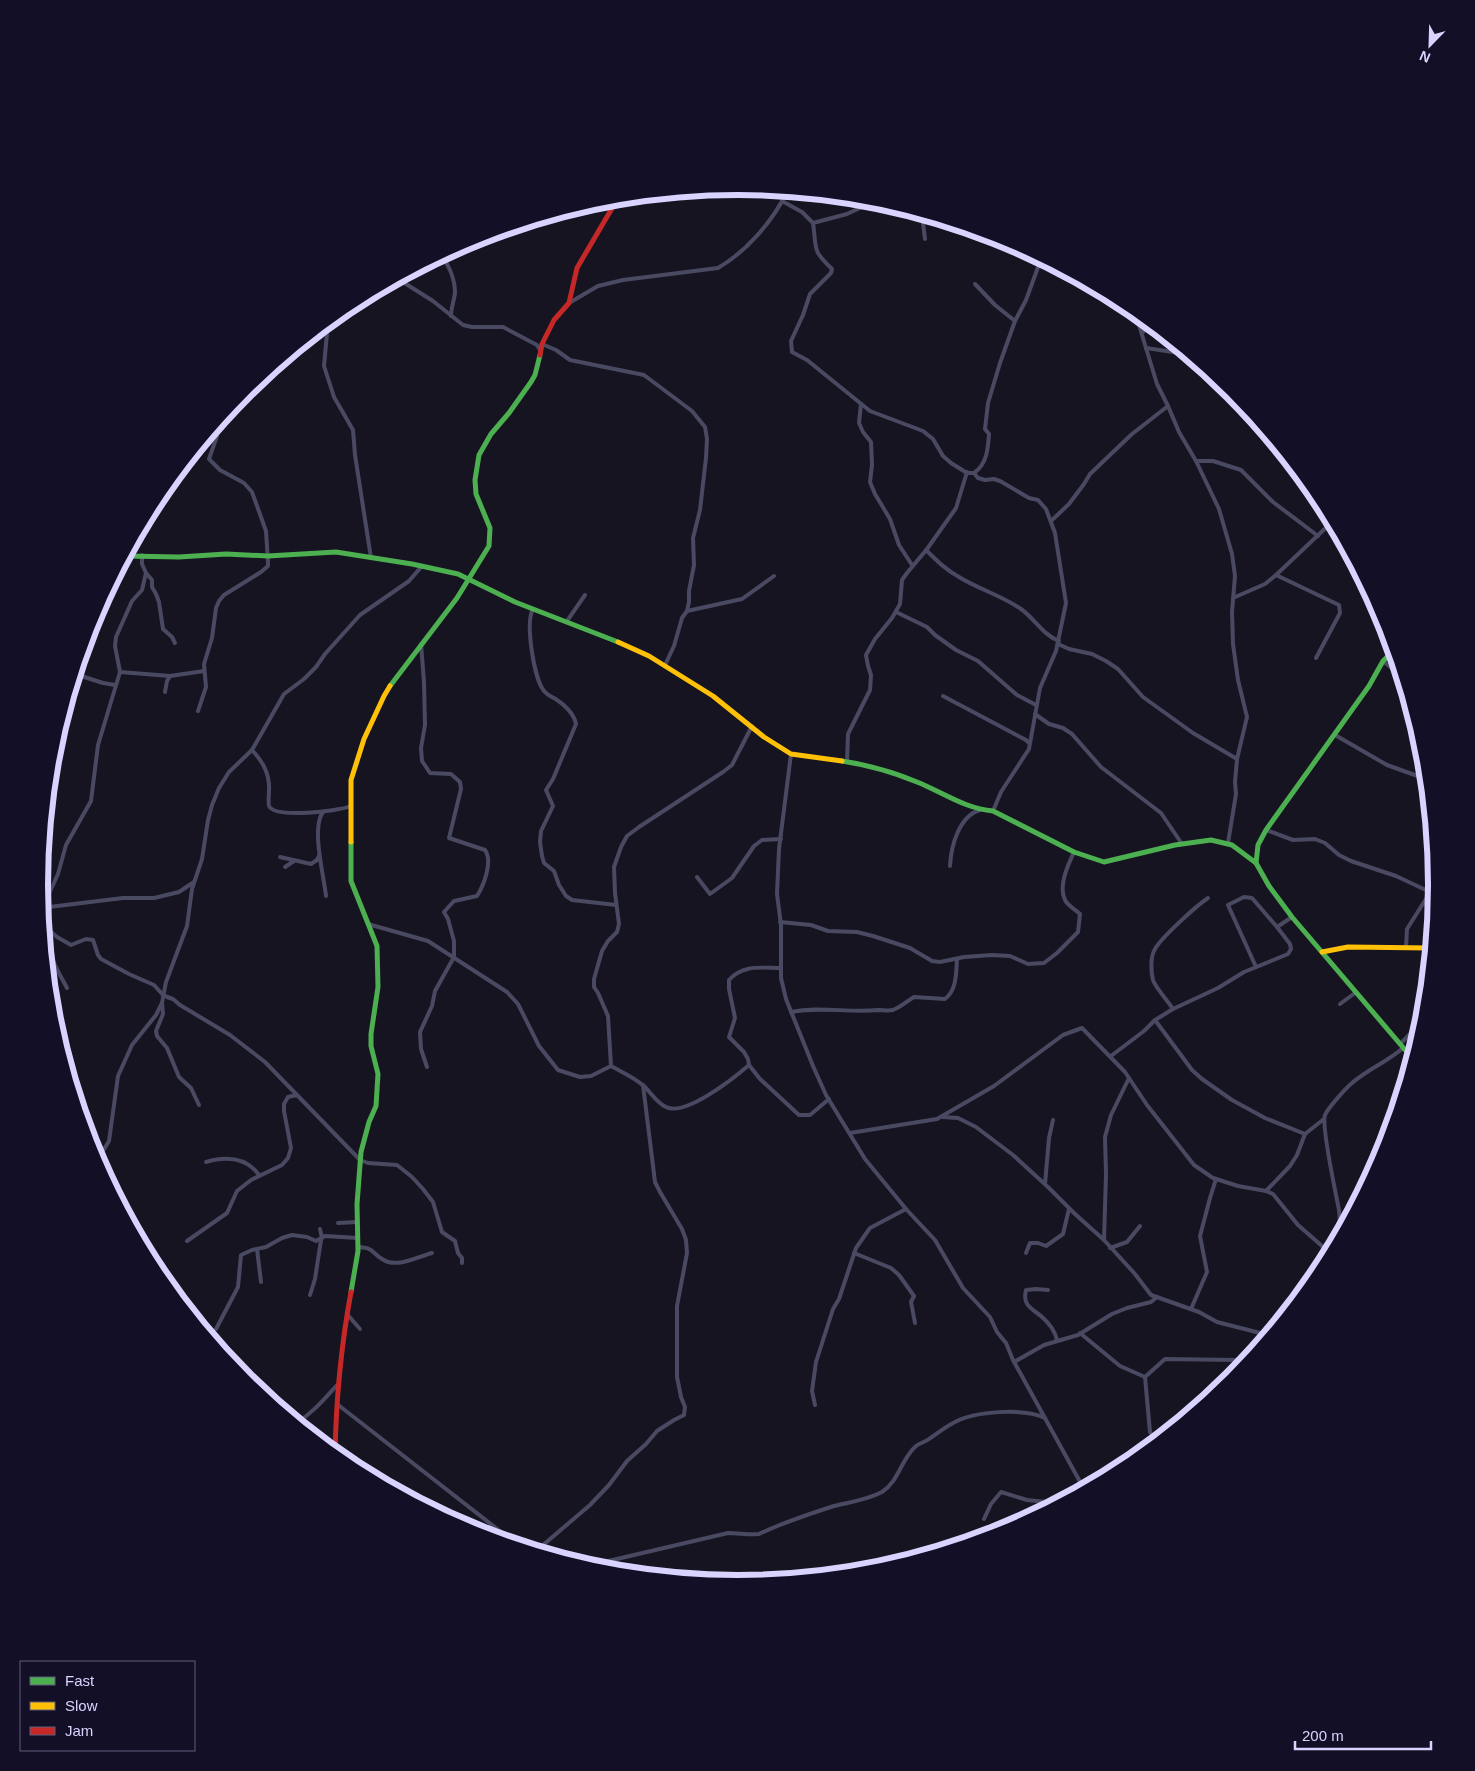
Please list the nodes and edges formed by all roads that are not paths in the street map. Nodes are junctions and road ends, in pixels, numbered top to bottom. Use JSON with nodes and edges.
{"nodes":[{"id":1,"x":784,"y":197,"type":"edge"},
{"id":2,"x":782,"y":201,"type":"junction"},
{"id":3,"x":612,"y":207,"type":"edge"},
{"id":4,"x":862,"y":207,"type":"edge"},
{"id":5,"x":923,"y":221,"type":"edge"},
{"id":6,"x":813,"y":223,"type":"junction"},
{"id":7,"x":925,"y":239,"type":"dead end"},
{"id":8,"x":445,"y":261,"type":"edge"},
{"id":9,"x":1039,"y":265,"type":"edge"},
{"id":10,"x":403,"y":282,"type":"edge"},
{"id":11,"x":976,"y":284,"type":"dead end"},
{"id":12,"x":569,"y":303,"type":"junction"},
{"id":13,"x":452,"y":316,"type":"junction"},
{"id":14,"x":1015,"y":321,"type":"junction"},
{"id":15,"x":1139,"y":325,"type":"edge"},
{"id":16,"x":1146,"y":329,"type":"edge"},
{"id":17,"x":327,"y":331,"type":"edge"},
{"id":18,"x":1142,"y":333,"type":"junction"},
{"id":19,"x":542,"y":344,"type":"junction"},
{"id":20,"x":1146,"y":348,"type":"junction"},
{"id":21,"x":540,"y":350,"type":"junction"},
{"id":22,"x":1174,"y":352,"type":"edge"},
{"id":23,"x":861,"y":404,"type":"junction"},
{"id":24,"x":1168,"y":406,"type":"junction"},
{"id":25,"x":216,"y":434,"type":"edge"},
{"id":26,"x":1196,"y":461,"type":"junction"},
{"id":27,"x":968,"y":472,"type":"junction"},
{"id":28,"x":974,"y":473,"type":"junction"},
{"id":29,"x":1051,"y":521,"type":"junction"},
{"id":30,"x":1327,"y":527,"type":"edge"},
{"id":31,"x":1318,"y":536,"type":"junction"},
{"id":32,"x":926,"y":550,"type":"junction"},
{"id":33,"x":142,"y":555,"type":"junction"},
{"id":34,"x":132,"y":556,"type":"edge"},
{"id":35,"x":268,"y":556,"type":"junction"},
{"id":36,"x":371,"y":558,"type":"junction"},
{"id":37,"x":912,"y":565,"type":"junction"},
{"id":38,"x":422,"y":566,"type":"junction"},
{"id":39,"x":146,"y":573,"type":"junction"},
{"id":40,"x":1276,"y":575,"type":"junction"},
{"id":41,"x":774,"y":576,"type":"dead end"},
{"id":42,"x":470,"y":579,"type":"junction"},
{"id":43,"x":585,"y":595,"type":"dead end"},
{"id":44,"x":1233,"y":598,"type":"junction"},
{"id":45,"x":533,"y":609,"type":"junction"},
{"id":46,"x":687,"y":611,"type":"junction"},
{"id":47,"x":896,"y":612,"type":"junction"},
{"id":48,"x":567,"y":621,"type":"junction"},
{"id":49,"x":175,"y":643,"type":"dead end"},
{"id":50,"x":1058,"y":643,"type":"junction"},
{"id":51,"x":421,"y":644,"type":"junction"},
{"id":52,"x":1388,"y":656,"type":"edge"},
{"id":53,"x":1316,"y":658,"type":"dead end"},
{"id":54,"x":1383,"y":661,"type":"junction"},
{"id":55,"x":665,"y":665,"type":"junction"},
{"id":56,"x":1392,"y":669,"type":"edge"},
{"id":57,"x":204,"y":671,"type":"junction"},
{"id":58,"x":120,"y":672,"type":"junction"},
{"id":59,"x":80,"y":676,"type":"edge"},
{"id":60,"x":170,"y":676,"type":"junction"},
{"id":61,"x":115,"y":685,"type":"junction"},
{"id":62,"x":165,"y":692,"type":"dead end"},
{"id":63,"x":943,"y":696,"type":"dead end"},
{"id":64,"x":1036,"y":705,"type":"junction"},
{"id":65,"x":198,"y":711,"type":"dead end"},
{"id":66,"x":1035,"y":714,"type":"junction"},
{"id":67,"x":752,"y":726,"type":"junction"},
{"id":68,"x":1335,"y":735,"type":"junction"},
{"id":69,"x":1029,"y":743,"type":"junction"},
{"id":70,"x":252,"y":750,"type":"junction"},
{"id":71,"x":791,"y":754,"type":"junction"},
{"id":72,"x":1237,"y":759,"type":"junction"},
{"id":73,"x":847,"y":762,"type":"junction"},
{"id":74,"x":1419,"y":776,"type":"edge"},
{"id":75,"x":351,"y":806,"type":"junction"},
{"id":76,"x":980,"y":810,"type":"junction"},
{"id":77,"x":993,"y":811,"type":"junction"},
{"id":78,"x":322,"y":812,"type":"junction"},
{"id":79,"x":1266,"y":830,"type":"junction"},
{"id":80,"x":781,"y":839,"type":"junction"},
{"id":81,"x":1228,"y":843,"type":"junction"},
{"id":82,"x":1182,"y":844,"type":"junction"},
{"id":83,"x":1074,"y":852,"type":"junction"},
{"id":84,"x":319,"y":854,"type":"junction"},
{"id":85,"x":280,"y":857,"type":"dead end"},
{"id":86,"x":294,"y":861,"type":"junction"},
{"id":87,"x":1256,"y":863,"type":"junction"},
{"id":88,"x":950,"y":866,"type":"dead end"},
{"id":89,"x":285,"y":867,"type":"dead end"},
{"id":90,"x":697,"y":877,"type":"dead end"},
{"id":91,"x":194,"y":882,"type":"junction"},
{"id":92,"x":1428,"y":891,"type":"edge"},
{"id":93,"x":48,"y":895,"type":"edge"},
{"id":94,"x":326,"y":896,"type":"dead end"},
{"id":95,"x":1428,"y":896,"type":"edge"},
{"id":96,"x":1208,"y":898,"type":"dead end"},
{"id":97,"x":616,"y":905,"type":"junction"},
{"id":98,"x":48,"y":908,"type":"edge"},
{"id":99,"x":1292,"y":917,"type":"junction"},
{"id":100,"x":780,"y":922,"type":"junction"},
{"id":101,"x":368,"y":924,"type":"junction"},
{"id":102,"x":1277,"y":927,"type":"junction"},
{"id":103,"x":49,"y":930,"type":"edge"},
{"id":104,"x":1406,"y":947,"type":"junction"},
{"id":105,"x":1425,"y":948,"type":"edge"},
{"id":106,"x":1322,"y":952,"type":"junction"},
{"id":107,"x":454,"y":957,"type":"junction"},
{"id":108,"x":51,"y":959,"type":"edge"},
{"id":109,"x":957,"y":959,"type":"junction"},
{"id":110,"x":1256,"y":967,"type":"junction"},
{"id":111,"x":781,"y":968,"type":"junction"},
{"id":112,"x":67,"y":988,"type":"dead end"},
{"id":113,"x":1356,"y":992,"type":"junction"},
{"id":114,"x":164,"y":998,"type":"junction"},
{"id":115,"x":1340,"y":1004,"type":"dead end"},
{"id":116,"x":1173,"y":1009,"type":"junction"},
{"id":117,"x":791,"y":1012,"type":"junction"},
{"id":118,"x":1155,"y":1020,"type":"junction"},
{"id":119,"x":1411,"y":1035,"type":"edge"},
{"id":120,"x":1401,"y":1046,"type":"junction"},
{"id":121,"x":1407,"y":1052,"type":"edge"},
{"id":122,"x":1111,"y":1056,"type":"junction"},
{"id":123,"x":749,"y":1065,"type":"junction"},
{"id":124,"x":611,"y":1066,"type":"junction"},
{"id":125,"x":427,"y":1067,"type":"dead end"},
{"id":126,"x":1129,"y":1078,"type":"junction"},
{"id":127,"x":643,"y":1085,"type":"junction"},
{"id":128,"x":297,"y":1095,"type":"junction"},
{"id":129,"x":829,"y":1099,"type":"junction"},
{"id":130,"x":199,"y":1105,"type":"dead end"},
{"id":131,"x":943,"y":1116,"type":"junction"},
{"id":132,"x":1324,"y":1119,"type":"junction"},
{"id":133,"x":1053,"y":1120,"type":"dead end"},
{"id":134,"x":850,"y":1134,"type":"junction"},
{"id":135,"x":1305,"y":1134,"type":"junction"},
{"id":136,"x":101,"y":1153,"type":"edge"},
{"id":137,"x":360,"y":1160,"type":"junction"},
{"id":138,"x":206,"y":1162,"type":"dead end"},
{"id":139,"x":259,"y":1175,"type":"junction"},
{"id":140,"x":1216,"y":1179,"type":"junction"},
{"id":141,"x":1045,"y":1184,"type":"junction"},
{"id":142,"x":1266,"y":1191,"type":"junction"},
{"id":143,"x":1069,"y":1208,"type":"junction"},
{"id":144,"x":906,"y":1209,"type":"junction"},
{"id":145,"x":357,"y":1222,"type":"junction"},
{"id":146,"x":1339,"y":1222,"type":"edge"},
{"id":147,"x":338,"y":1223,"type":"dead end"},
{"id":148,"x":1140,"y":1226,"type":"dead end"},
{"id":149,"x":320,"y":1228,"type":"dead end"},
{"id":150,"x":358,"y":1238,"type":"junction"},
{"id":151,"x":321,"y":1239,"type":"junction"},
{"id":152,"x":1104,"y":1240,"type":"junction"},
{"id":153,"x":187,"y":1241,"type":"dead end"},
{"id":154,"x":358,"y":1247,"type":"junction"},
{"id":155,"x":1110,"y":1248,"type":"junction"},
{"id":156,"x":1324,"y":1248,"type":"edge"},
{"id":157,"x":257,"y":1249,"type":"junction"},
{"id":158,"x":432,"y":1253,"type":"dead end"},
{"id":159,"x":854,"y":1253,"type":"junction"},
{"id":160,"x":1026,"y":1253,"type":"dead end"},
{"id":161,"x":462,"y":1264,"type":"dead end"},
{"id":162,"x":260,"y":1282,"type":"dead end"},
{"id":163,"x":1048,"y":1290,"type":"dead end"},
{"id":164,"x":310,"y":1295,"type":"dead end"},
{"id":165,"x":1157,"y":1298,"type":"junction"},
{"id":166,"x":1191,"y":1309,"type":"junction"},
{"id":167,"x":347,"y":1314,"type":"junction"},
{"id":168,"x":916,"y":1324,"type":"dead end"},
{"id":169,"x":216,"y":1329,"type":"dead end"},
{"id":170,"x":360,"y":1329,"type":"dead end"},
{"id":171,"x":1080,"y":1333,"type":"junction"},
{"id":172,"x":1262,"y":1333,"type":"edge"},
{"id":173,"x":1057,"y":1340,"type":"junction"},
{"id":174,"x":1239,"y":1358,"type":"edge"},
{"id":175,"x":1236,"y":1360,"type":"joint"},
{"id":176,"x":1014,"y":1362,"type":"junction"},
{"id":177,"x":1145,"y":1377,"type":"junction"},
{"id":178,"x":338,"y":1384,"type":"junction"},
{"id":179,"x":337,"y":1404,"type":"junction"},
{"id":180,"x":815,"y":1405,"type":"dead end"},
{"id":181,"x":301,"y":1419,"type":"edge"},
{"id":182,"x":1046,"y":1420,"type":"junction"},
{"id":183,"x":1154,"y":1436,"type":"edge"},
{"id":184,"x":335,"y":1446,"type":"edge"},
{"id":185,"x":1080,"y":1484,"type":"edge"},
{"id":186,"x":1047,"y":1502,"type":"edge"},
{"id":187,"x":984,"y":1518,"type":"dead end"},
{"id":188,"x":505,"y":1535,"type":"edge"},
{"id":189,"x":541,"y":1547,"type":"edge"},
{"id":190,"x":604,"y":1562,"type":"edge"}],
"edges":[{"from":1,"to":2,"type":"street"},
{"from":2,"to":6,"type":"street"},
{"from":2,"to":12,"type":"street"},
{"from":3,"to":12,"type":"main road"},
{"from":4,"to":6,"type":"street"},
{"from":5,"to":7,"type":"street"},
{"from":6,"to":23,"type":"street"},
{"from":8,"to":13,"type":"street"},
{"from":9,"to":14,"type":"street"},
{"from":10,"to":13,"type":"street"},
{"from":11,"to":14,"type":"street"},
{"from":12,"to":19,"type":"main road"},
{"from":13,"to":21,"type":"street"},
{"from":14,"to":28,"type":"street"},
{"from":15,"to":18,"type":"street"},
{"from":16,"to":18,"type":"street"},
{"from":17,"to":36,"type":"street"},
{"from":18,"to":20,"type":"street"},
{"from":19,"to":21,"type":"main road"},
{"from":19,"to":46,"type":"street"},
{"from":20,"to":22,"type":"street"},
{"from":20,"to":24,"type":"street"},
{"from":21,"to":42,"type":"main road"},
{"from":23,"to":27,"type":"street"},
{"from":23,"to":37,"type":"street"},
{"from":24,"to":26,"type":"street"},
{"from":24,"to":29,"type":"street"},
{"from":25,"to":35,"type":"street"},
{"from":26,"to":31,"type":"street"},
{"from":26,"to":44,"type":"street"},
{"from":27,"to":28,"type":"street"},
{"from":27,"to":32,"type":"street"},
{"from":28,"to":29,"type":"street"},
{"from":29,"to":50,"type":"street"},
{"from":30,"to":31,"type":"street"},
{"from":31,"to":40,"type":"street"},
{"from":32,"to":37,"type":"street"},
{"from":32,"to":50,"type":"street"},
{"from":33,"to":34,"type":"main road"},
{"from":33,"to":35,"type":"main road"},
{"from":33,"to":39,"type":"street"},
{"from":35,"to":36,"type":"main road"},
{"from":35,"to":57,"type":"street"},
{"from":36,"to":38,"type":"main road"},
{"from":37,"to":47,"type":"street"},
{"from":38,"to":42,"type":"main road"},
{"from":38,"to":70,"type":"street"},
{"from":39,"to":49,"type":"street"},
{"from":39,"to":58,"type":"street"},
{"from":40,"to":44,"type":"street"},
{"from":40,"to":53,"type":"street"},
{"from":41,"to":46,"type":"street"},
{"from":42,"to":45,"type":"main road"},
{"from":42,"to":51,"type":"main road"},
{"from":43,"to":48,"type":"street"},
{"from":44,"to":72,"type":"street"},
{"from":45,"to":48,"type":"main road"},
{"from":45,"to":97,"type":"street"},
{"from":46,"to":55,"type":"street"},
{"from":47,"to":64,"type":"street"},
{"from":47,"to":73,"type":"street"},
{"from":48,"to":55,"type":"main road"},
{"from":50,"to":64,"type":"street"},
{"from":50,"to":72,"type":"street"},
{"from":51,"to":75,"type":"main road"},
{"from":51,"to":107,"type":"street"},
{"from":52,"to":54,"type":"main road"},
{"from":54,"to":56,"type":"street"},
{"from":54,"to":68,"type":"main road"},
{"from":55,"to":67,"type":"main road"},
{"from":57,"to":60,"type":"street"},
{"from":57,"to":65,"type":"street"},
{"from":58,"to":60,"type":"street"},
{"from":58,"to":61,"type":"street"},
{"from":59,"to":61,"type":"street"},
{"from":60,"to":62,"type":"street"},
{"from":61,"to":93,"type":"street"},
{"from":63,"to":69,"type":"street"},
{"from":64,"to":66,"type":"street"},
{"from":66,"to":69,"type":"street"},
{"from":66,"to":82,"type":"street"},
{"from":67,"to":71,"type":"main road"},
{"from":67,"to":97,"type":"street"},
{"from":68,"to":74,"type":"street"},
{"from":68,"to":79,"type":"main road"},
{"from":69,"to":77,"type":"street"},
{"from":70,"to":78,"type":"street"},
{"from":70,"to":91,"type":"street"},
{"from":71,"to":73,"type":"main road"},
{"from":71,"to":80,"type":"street"},
{"from":72,"to":81,"type":"street"},
{"from":73,"to":76,"type":"main road"},
{"from":75,"to":78,"type":"street"},
{"from":75,"to":101,"type":"main road"},
{"from":76,"to":77,"type":"main road"},
{"from":76,"to":88,"type":"street"},
{"from":77,"to":83,"type":"main road"},
{"from":78,"to":84,"type":"street"},
{"from":79,"to":87,"type":"main road"},
{"from":79,"to":92,"type":"street"},
{"from":80,"to":90,"type":"street"},
{"from":80,"to":100,"type":"street"},
{"from":81,"to":82,"type":"main road"},
{"from":81,"to":87,"type":"main road"},
{"from":82,"to":83,"type":"main road"},
{"from":83,"to":109,"type":"street"},
{"from":84,"to":86,"type":"street"},
{"from":84,"to":94,"type":"street"},
{"from":85,"to":86,"type":"street"},
{"from":86,"to":89,"type":"street"},
{"from":87,"to":99,"type":"main road"},
{"from":91,"to":98,"type":"street"},
{"from":91,"to":114,"type":"street"},
{"from":95,"to":104,"type":"street"},
{"from":96,"to":116,"type":"street"},
{"from":97,"to":124,"type":"street"},
{"from":99,"to":102,"type":"street"},
{"from":99,"to":106,"type":"main road"},
{"from":100,"to":109,"type":"street"},
{"from":100,"to":111,"type":"street"},
{"from":101,"to":107,"type":"street"},
{"from":101,"to":137,"type":"main road"},
{"from":102,"to":110,"type":"street"},
{"from":102,"to":110,"type":"street"},
{"from":103,"to":114,"type":"street"},
{"from":104,"to":105,"type":"main road"},
{"from":104,"to":106,"type":"main road"},
{"from":106,"to":113,"type":"main road"},
{"from":107,"to":124,"type":"street"},
{"from":107,"to":125,"type":"street"},
{"from":108,"to":112,"type":"street"},
{"from":109,"to":117,"type":"street"},
{"from":110,"to":116,"type":"street"},
{"from":111,"to":117,"type":"street"},
{"from":111,"to":123,"type":"street"},
{"from":113,"to":115,"type":"street"},
{"from":113,"to":120,"type":"main road"},
{"from":114,"to":128,"type":"street"},
{"from":114,"to":130,"type":"street"},
{"from":114,"to":136,"type":"street"},
{"from":116,"to":118,"type":"street"},
{"from":117,"to":129,"type":"street"},
{"from":118,"to":122,"type":"street"},
{"from":118,"to":135,"type":"street"},
{"from":119,"to":120,"type":"street"},
{"from":120,"to":121,"type":"main road"},
{"from":120,"to":132,"type":"street"},
{"from":122,"to":126,"type":"street"},
{"from":122,"to":131,"type":"street"},
{"from":123,"to":127,"type":"street"},
{"from":123,"to":129,"type":"street"},
{"from":124,"to":127,"type":"street"},
{"from":126,"to":140,"type":"street"},
{"from":126,"to":152,"type":"street"},
{"from":127,"to":189,"type":"street"},
{"from":128,"to":137,"type":"street"},
{"from":128,"to":139,"type":"street"},
{"from":129,"to":134,"type":"street"},
{"from":131,"to":134,"type":"street"},
{"from":131,"to":141,"type":"street"},
{"from":132,"to":135,"type":"street"},
{"from":132,"to":146,"type":"street"},
{"from":133,"to":141,"type":"street"},
{"from":134,"to":144,"type":"street"},
{"from":135,"to":142,"type":"street"},
{"from":137,"to":145,"type":"main road"},
{"from":137,"to":161,"type":"street"},
{"from":138,"to":139,"type":"street"},
{"from":139,"to":153,"type":"street"},
{"from":140,"to":142,"type":"street"},
{"from":140,"to":166,"type":"street"},
{"from":141,"to":143,"type":"street"},
{"from":142,"to":156,"type":"street"},
{"from":143,"to":152,"type":"street"},
{"from":143,"to":160,"type":"street"},
{"from":144,"to":159,"type":"street"},
{"from":144,"to":176,"type":"street"},
{"from":145,"to":147,"type":"street"},
{"from":145,"to":150,"type":"main road"},
{"from":148,"to":155,"type":"street"},
{"from":149,"to":151,"type":"street"},
{"from":150,"to":151,"type":"street"},
{"from":150,"to":154,"type":"main road"},
{"from":151,"to":157,"type":"street"},
{"from":151,"to":164,"type":"street"},
{"from":152,"to":155,"type":"street"},
{"from":154,"to":158,"type":"street"},
{"from":154,"to":167,"type":"main road"},
{"from":155,"to":165,"type":"street"},
{"from":157,"to":162,"type":"street"},
{"from":157,"to":169,"type":"street"},
{"from":159,"to":168,"type":"street"},
{"from":159,"to":180,"type":"street"},
{"from":163,"to":173,"type":"street"},
{"from":165,"to":166,"type":"street"},
{"from":165,"to":171,"type":"street"},
{"from":166,"to":172,"type":"street"},
{"from":167,"to":170,"type":"street"},
{"from":167,"to":178,"type":"main road"},
{"from":171,"to":173,"type":"street"},
{"from":171,"to":177,"type":"street"},
{"from":173,"to":176,"type":"street"},
{"from":174,"to":175,"type":"street"},
{"from":175,"to":177,"type":"street"},
{"from":176,"to":182,"type":"street"},
{"from":177,"to":183,"type":"street"},
{"from":178,"to":179,"type":"main road"},
{"from":178,"to":181,"type":"street"},
{"from":179,"to":184,"type":"main road"},
{"from":179,"to":188,"type":"street"},
{"from":182,"to":185,"type":"street"},
{"from":182,"to":190,"type":"street"},
{"from":186,"to":187,"type":"street"}]}
